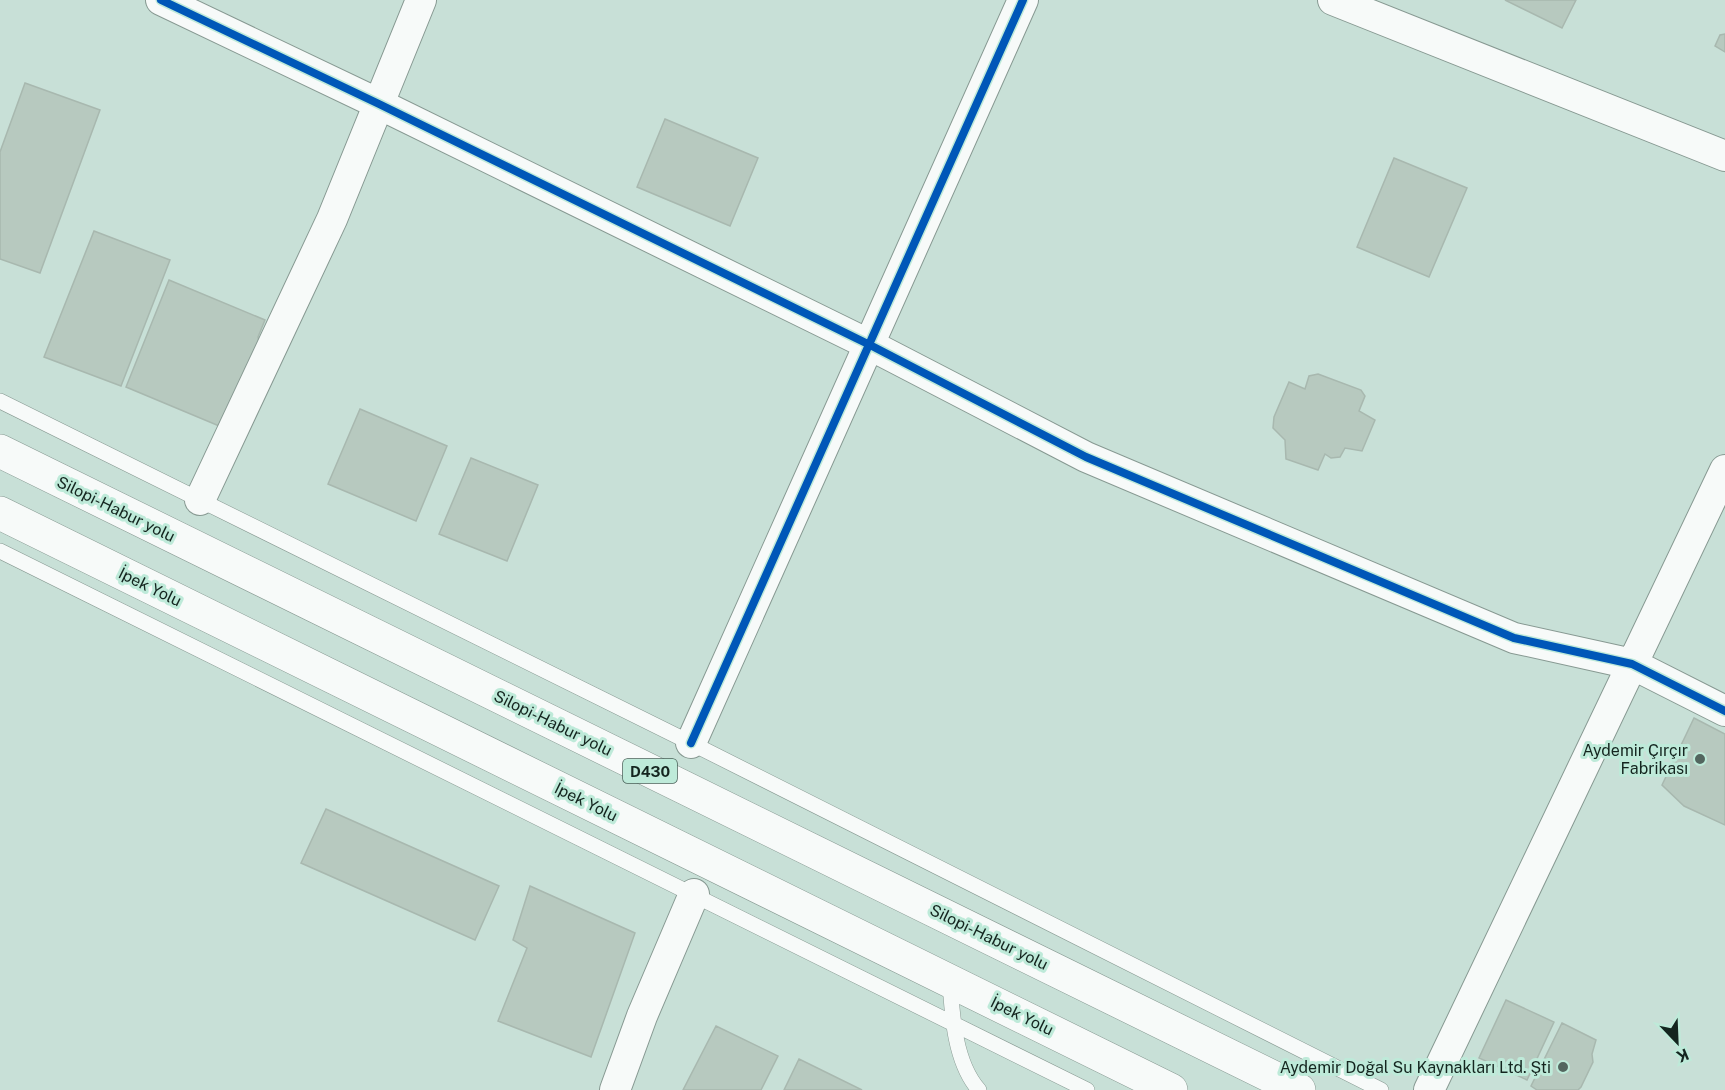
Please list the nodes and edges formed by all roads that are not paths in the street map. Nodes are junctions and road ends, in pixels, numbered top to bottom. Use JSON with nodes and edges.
{"nodes":[{"id":1,"x":161,"y":0,"type":"edge"},
{"id":2,"x":422,"y":0,"type":"edge"},
{"id":3,"x":1023,"y":0,"type":"edge"},
{"id":4,"x":1334,"y":0,"type":"edge"},
{"id":5,"x":379,"y":104,"type":"junction"},
{"id":6,"x":1725,"y":156,"type":"edge"},
{"id":7,"x":870,"y":345,"type":"junction"},
{"id":8,"x":0,"y":401,"type":"edge"},
{"id":9,"x":0,"y":452,"type":"edge"},
{"id":10,"x":1725,"y":470,"type":"edge"},
{"id":11,"x":200,"y":500,"type":"junction"},
{"id":12,"x":0,"y":513,"type":"edge"},
{"id":13,"x":0,"y":550,"type":"edge"},
{"id":14,"x":1632,"y":664,"type":"junction"},
{"id":15,"x":1725,"y":711,"type":"edge"},
{"id":16,"x":691,"y":743,"type":"junction"},
{"id":17,"x":694,"y":894,"type":"junction"},
{"id":18,"x":950,"y":981,"type":"junction"},
{"id":19,"x":952,"y":1023,"type":"junction"},
{"id":20,"x":615,"y":1090,"type":"edge"},
{"id":21,"x":980,"y":1090,"type":"edge"},
{"id":22,"x":1087,"y":1090,"type":"edge"},
{"id":23,"x":1171,"y":1090,"type":"edge"},
{"id":24,"x":1299,"y":1090,"type":"edge"},
{"id":25,"x":1381,"y":1090,"type":"edge"},
{"id":26,"x":1429,"y":1090,"type":"edge"}],
"edges":[{"from":1,"to":5,"type":"street"},
{"from":2,"to":5,"type":"street"},
{"from":3,"to":7,"type":"street"},
{"from":4,"to":6,"type":"street"},
{"from":5,"to":7,"type":"street"},
{"from":5,"to":11,"type":"street"},
{"from":7,"to":14,"type":"street"},
{"from":7,"to":16,"type":"street"},
{"from":8,"to":11,"type":"lane"},
{"from":9,"to":24,"type":"highway","name":"Silopi-Habur yolu","number":"D430"},
{"from":10,"to":14,"type":"street"},
{"from":11,"to":16,"type":"lane"},
{"from":12,"to":18,"type":"highway","name":"İpek Yolu"},
{"from":13,"to":17,"type":"lane"},
{"from":14,"to":15,"type":"street"},
{"from":14,"to":26,"type":"street"},
{"from":16,"to":25,"type":"lane"},
{"from":17,"to":19,"type":"lane"},
{"from":17,"to":20,"type":"street"},
{"from":18,"to":19,"type":"lane"},
{"from":18,"to":23,"type":"highway","name":"İpek Yolu"},
{"from":19,"to":21,"type":"lane"},
{"from":19,"to":22,"type":"lane"}]}
